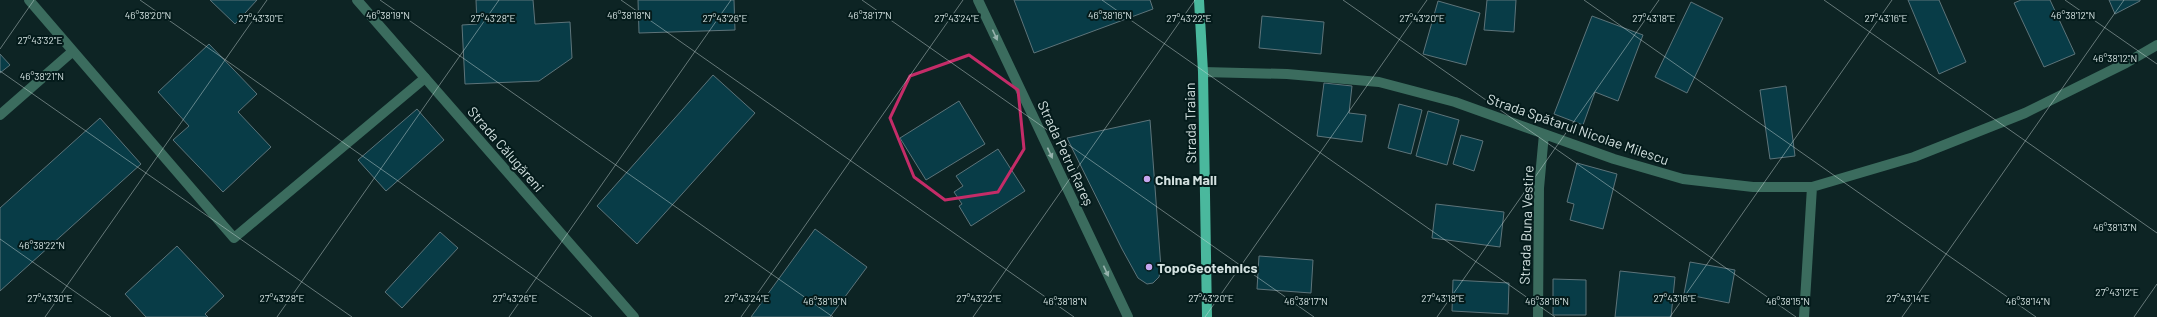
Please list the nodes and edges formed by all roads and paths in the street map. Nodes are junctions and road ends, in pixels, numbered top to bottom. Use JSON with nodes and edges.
{"nodes":[{"id":1,"x":29,"y":0,"type":"edge"},
{"id":2,"x":356,"y":0,"type":"edge"},
{"id":3,"x":978,"y":0,"type":"edge"},
{"id":4,"x":1199,"y":0,"type":"edge"},
{"id":5,"x":2157,"y":45,"type":"edge"},
{"id":6,"x":73,"y":51,"type":"junction"},
{"id":7,"x":1203,"y":72,"type":"junction"},
{"id":8,"x":425,"y":78,"type":"junction"},
{"id":9,"x":0,"y":115,"type":"edge"},
{"id":10,"x":1544,"y":134,"type":"junction"},
{"id":11,"x":1812,"y":187,"type":"junction"},
{"id":12,"x":634,"y":317,"type":"edge"},
{"id":13,"x":1128,"y":317,"type":"edge"},
{"id":14,"x":1207,"y":317,"type":"edge"},
{"id":15,"x":1538,"y":317,"type":"edge"},
{"id":16,"x":1804,"y":317,"type":"edge"}],
"edges":[{"from":1,"to":6,"type":"street"},
{"from":2,"to":8,"type":"street","name":"Strada Călugăreni"},
{"from":3,"to":13,"type":"street","name":"Strada Petru Rareș","one_way":true},
{"from":4,"to":7,"type":"main road","name":"Strada Traian"},
{"from":5,"to":11,"type":"street","name":"Strada Spătarul Nicolae Milescu"},
{"from":6,"to":8,"type":"street"},
{"from":6,"to":9,"type":"street"},
{"from":7,"to":10,"type":"street","name":"Strada Spătarul Nicolae Milescu"},
{"from":7,"to":14,"type":"main road","name":"Strada Traian"},
{"from":8,"to":12,"type":"street","name":"Strada Călugăreni"},
{"from":10,"to":11,"type":"street","name":"Strada Spătarul Nicolae Milescu"},
{"from":10,"to":15,"type":"street","name":"Strada Buna Vestire"},
{"from":11,"to":16,"type":"street"}]}
